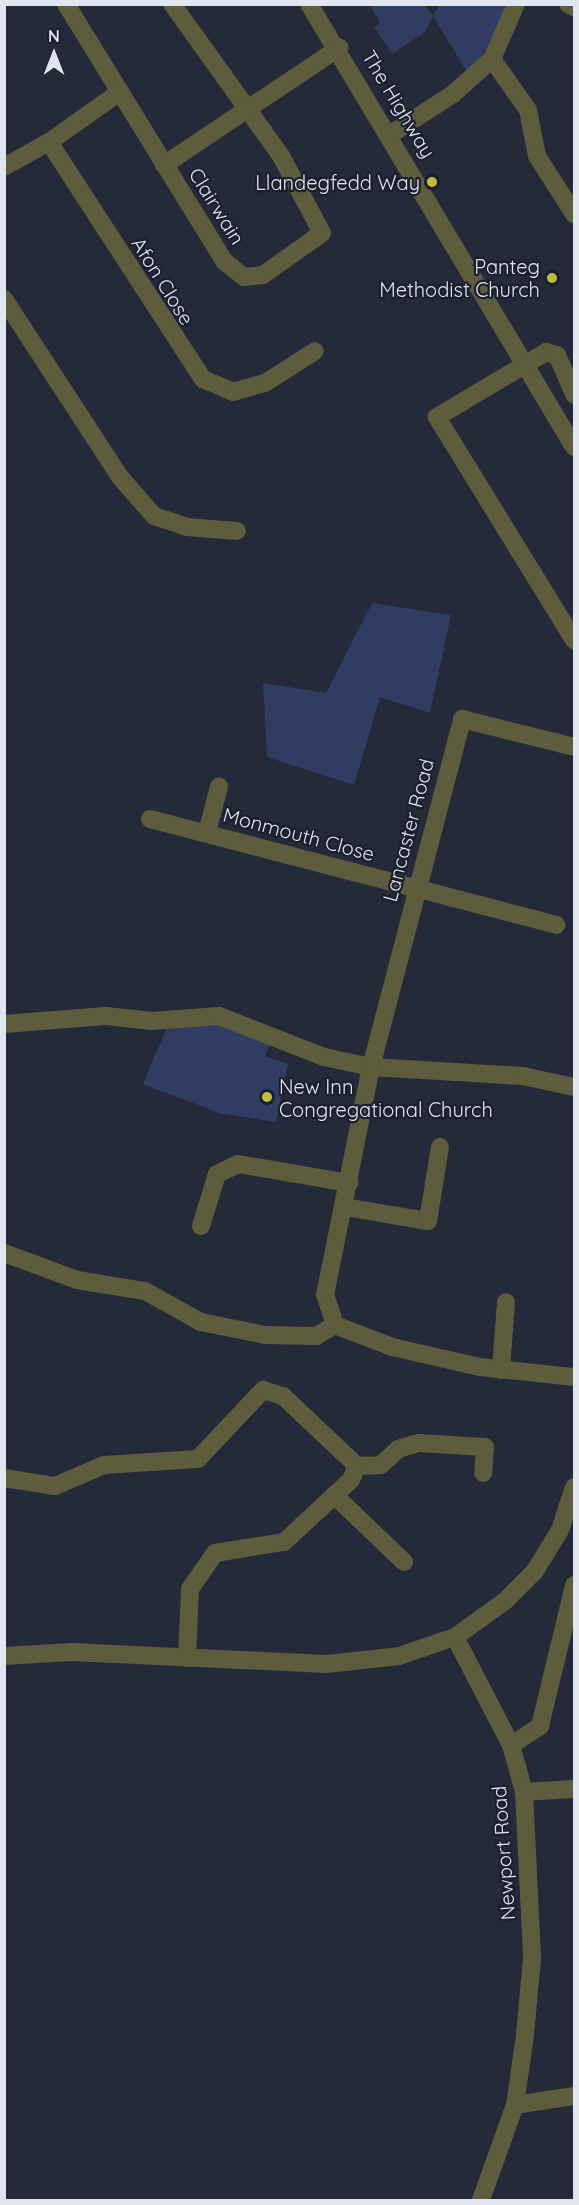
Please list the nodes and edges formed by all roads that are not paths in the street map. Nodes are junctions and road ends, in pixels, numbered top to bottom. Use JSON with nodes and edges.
{"nodes":[{"id":1,"x":66,"y":4,"type":"edge"},
{"id":2,"x":172,"y":4,"type":"edge"},
{"id":3,"x":309,"y":4,"type":"edge"},
{"id":4,"x":516,"y":4,"type":"edge"},
{"id":5,"x":568,"y":4,"type":"edge"},
{"id":6,"x":574,"y":7,"type":"edge"},
{"id":7,"x":339,"y":48,"type":"junction"},
{"id":8,"x":492,"y":59,"type":"junction"},
{"id":9,"x":120,"y":92,"type":"junction"},
{"id":10,"x":246,"y":107,"type":"junction"},
{"id":11,"x":391,"y":134,"type":"junction"},
{"id":12,"x":49,"y":142,"type":"junction"},
{"id":13,"x":164,"y":165,"type":"junction"},
{"id":14,"x":4,"y":167,"type":"edge"},
{"id":15,"x":574,"y":214,"type":"edge"},
{"id":16,"x":4,"y":299,"type":"edge"},
{"id":17,"x":315,"y":351,"type":"dead end"},
{"id":18,"x":525,"y":360,"type":"junction"},
{"id":19,"x":574,"y":394,"type":"edge"},
{"id":20,"x":574,"y":447,"type":"edge"},
{"id":21,"x":237,"y":531,"type":"dead end"},
{"id":22,"x":574,"y":640,"type":"edge"},
{"id":23,"x":574,"y":747,"type":"edge"},
{"id":24,"x":219,"y":788,"type":"dead end"},
{"id":25,"x":150,"y":819,"type":"dead end"},
{"id":26,"x":207,"y":832,"type":"junction"},
{"id":27,"x":414,"y":889,"type":"junction"},
{"id":28,"x":556,"y":925,"type":"dead end"},
{"id":29,"x":4,"y":1024,"type":"edge"},
{"id":30,"x":371,"y":1067,"type":"junction"},
{"id":31,"x":574,"y":1087,"type":"edge"},
{"id":32,"x":440,"y":1147,"type":"dead end"},
{"id":33,"x":349,"y":1183,"type":"junction"},
{"id":34,"x":345,"y":1207,"type":"junction"},
{"id":35,"x":201,"y":1226,"type":"dead end"},
{"id":36,"x":4,"y":1253,"type":"edge"},
{"id":37,"x":506,"y":1302,"type":"dead end"},
{"id":38,"x":335,"y":1325,"type":"junction"},
{"id":39,"x":501,"y":1370,"type":"junction"},
{"id":40,"x":574,"y":1377,"type":"edge"},
{"id":41,"x":357,"y":1466,"type":"junction"},
{"id":42,"x":483,"y":1473,"type":"dead end"},
{"id":43,"x":4,"y":1478,"type":"edge"},
{"id":44,"x":574,"y":1486,"type":"edge"},
{"id":45,"x":334,"y":1495,"type":"junction"},
{"id":46,"x":404,"y":1562,"type":"dead end"},
{"id":47,"x":574,"y":1585,"type":"edge"},
{"id":48,"x":455,"y":1637,"type":"junction"},
{"id":49,"x":4,"y":1656,"type":"edge"},
{"id":50,"x":186,"y":1658,"type":"junction"},
{"id":51,"x":511,"y":1745,"type":"junction"},
{"id":52,"x":574,"y":1788,"type":"edge"},
{"id":53,"x":524,"y":1792,"type":"junction"},
{"id":54,"x":574,"y":2096,"type":"edge"},
{"id":55,"x":515,"y":2105,"type":"junction"},
{"id":56,"x":481,"y":2200,"type":"edge"}],
"edges":[{"from":1,"to":9,"type":"street","name":"Clairwain"},
{"from":2,"to":10,"type":"street","name":"Clairwain"},
{"from":3,"to":7,"type":"street","name":"The Highway"},
{"from":4,"to":8,"type":"street"},
{"from":5,"to":6,"type":"street"},
{"from":7,"to":10,"type":"street","name":"Clairwain"},
{"from":7,"to":11,"type":"street","name":"The Highway"},
{"from":8,"to":11,"type":"street"},
{"from":8,"to":15,"type":"street"},
{"from":9,"to":12,"type":"street"},
{"from":9,"to":13,"type":"street","name":"Clairwain"},
{"from":10,"to":13,"type":"street","name":"Clairwain"},
{"from":10,"to":13,"type":"street","name":"Clairwain"},
{"from":11,"to":18,"type":"street","name":"The Highway"},
{"from":12,"to":14,"type":"street"},
{"from":12,"to":17,"type":"street","name":"Afon Close"},
{"from":16,"to":21,"type":"street"},
{"from":18,"to":19,"type":"street"},
{"from":18,"to":20,"type":"street","name":"The Highway"},
{"from":18,"to":22,"type":"street"},
{"from":23,"to":27,"type":"street","name":"Lancaster Road"},
{"from":24,"to":26,"type":"street","name":"Monmouth Close"},
{"from":25,"to":26,"type":"street","name":"Monmouth Close"},
{"from":26,"to":27,"type":"street","name":"Monmouth Close"},
{"from":27,"to":28,"type":"street","name":"Monmouth Close"},
{"from":27,"to":30,"type":"street","name":"Lancaster Road"},
{"from":29,"to":30,"type":"street"},
{"from":30,"to":31,"type":"street"},
{"from":30,"to":33,"type":"street","name":"Lancaster Road"},
{"from":32,"to":34,"type":"street"},
{"from":33,"to":34,"type":"street","name":"Lancaster Road"},
{"from":33,"to":35,"type":"street"},
{"from":34,"to":38,"type":"street","name":"Lancaster Road"},
{"from":36,"to":38,"type":"street"},
{"from":37,"to":39,"type":"street"},
{"from":38,"to":39,"type":"street"},
{"from":39,"to":40,"type":"street"},
{"from":41,"to":42,"type":"street"},
{"from":41,"to":43,"type":"street"},
{"from":41,"to":45,"type":"street"},
{"from":44,"to":48,"type":"street"},
{"from":45,"to":46,"type":"street"},
{"from":45,"to":50,"type":"street"},
{"from":47,"to":51,"type":"street"},
{"from":48,"to":50,"type":"street"},
{"from":48,"to":51,"type":"street","name":"Newport Road"},
{"from":49,"to":50,"type":"street"},
{"from":51,"to":53,"type":"street","name":"Newport Road"},
{"from":52,"to":53,"type":"street"},
{"from":53,"to":55,"type":"street","name":"Newport Road"},
{"from":54,"to":55,"type":"street"},
{"from":55,"to":56,"type":"street","name":"Newport Road"}]}
